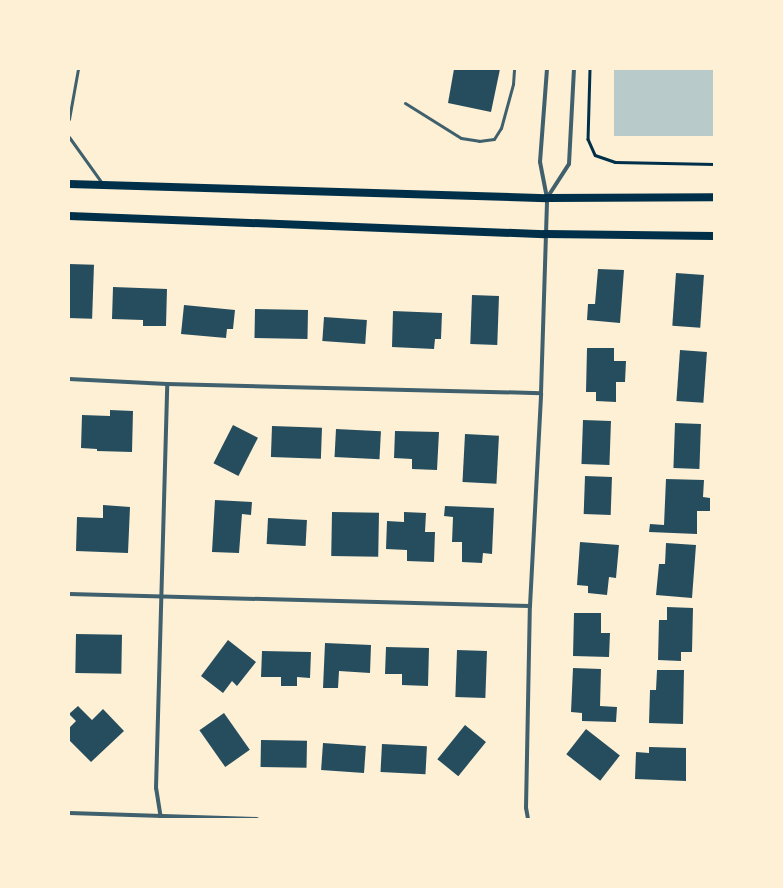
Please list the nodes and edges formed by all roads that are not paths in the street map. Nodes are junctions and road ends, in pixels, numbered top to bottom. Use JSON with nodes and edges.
{"nodes":[{"id":1,"x":78,"y":69,"type":"edge"},
{"id":2,"x":514,"y":69,"type":"edge"},
{"id":3,"x":548,"y":69,"type":"edge"},
{"id":4,"x":574,"y":69,"type":"edge"},
{"id":5,"x":405,"y":103,"type":"dead end"},
{"id":6,"x":69,"y":119,"type":"edge"},
{"id":7,"x":69,"y":137,"type":"edge"},
{"id":8,"x":69,"y":184,"type":"edge"},
{"id":9,"x":103,"y":185,"type":"junction"},
{"id":10,"x":714,"y":196,"type":"edge"},
{"id":11,"x":547,"y":198,"type":"junction"},
{"id":12,"x":69,"y":216,"type":"edge"},
{"id":13,"x":545,"y":234,"type":"junction"},
{"id":14,"x":714,"y":236,"type":"edge"},
{"id":15,"x":69,"y":379,"type":"edge"},
{"id":16,"x":167,"y":384,"type":"junction"},
{"id":17,"x":541,"y":393,"type":"junction"},
{"id":18,"x":69,"y":594,"type":"edge"},
{"id":19,"x":162,"y":596,"type":"junction"},
{"id":20,"x":530,"y":606,"type":"junction"},
{"id":21,"x":69,"y":814,"type":"edge"},
{"id":22,"x":161,"y":818,"type":"edge"},
{"id":23,"x":257,"y":819,"type":"edge"},
{"id":24,"x":528,"y":819,"type":"edge"}],
"edges":[{"from":1,"to":6,"type":"lane"},
{"from":2,"to":5,"type":"lane"},
{"from":3,"to":11,"type":"street"},
{"from":4,"to":11,"type":"street"},
{"from":7,"to":9,"type":"lane"},
{"from":8,"to":9,"type":"main road"},
{"from":9,"to":11,"type":"main road"},
{"from":10,"to":11,"type":"main road"},
{"from":11,"to":13,"type":"street"},
{"from":12,"to":13,"type":"main road"},
{"from":13,"to":14,"type":"main road"},
{"from":13,"to":17,"type":"street"},
{"from":15,"to":16,"type":"street"},
{"from":16,"to":17,"type":"street"},
{"from":16,"to":19,"type":"street"},
{"from":17,"to":20,"type":"street"},
{"from":18,"to":19,"type":"street"},
{"from":19,"to":20,"type":"street"},
{"from":19,"to":22,"type":"street"},
{"from":20,"to":24,"type":"street"},
{"from":21,"to":22,"type":"street"},
{"from":22,"to":23,"type":"street"}]}
